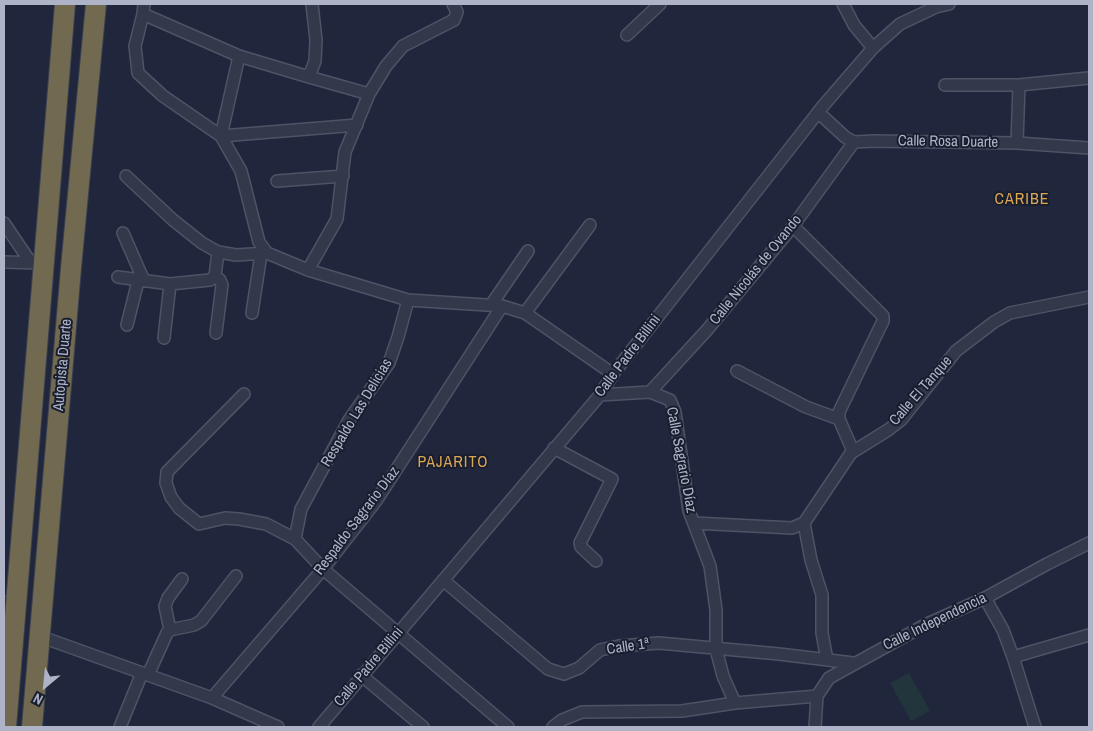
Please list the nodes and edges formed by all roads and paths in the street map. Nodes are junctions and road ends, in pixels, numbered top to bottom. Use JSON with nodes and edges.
{"nodes":[{"id":1,"x":65,"y":4,"type":"edge"},
{"id":2,"x":96,"y":4,"type":"edge"},
{"id":3,"x":312,"y":4,"type":"edge"},
{"id":4,"x":453,"y":4,"type":"edge"},
{"id":5,"x":660,"y":4,"type":"edge"},
{"id":6,"x":843,"y":4,"type":"edge"},
{"id":7,"x":949,"y":4,"type":"edge"},
{"id":8,"x":144,"y":9,"type":"edge"},
{"id":9,"x":627,"y":35,"type":"dead end"},
{"id":10,"x":873,"y":48,"type":"junction"},
{"id":11,"x":239,"y":56,"type":"junction"},
{"id":12,"x":309,"y":78,"type":"junction"},
{"id":13,"x":1089,"y":78,"type":"edge"},
{"id":14,"x":945,"y":85,"type":"dead end"},
{"id":15,"x":1019,"y":85,"type":"junction"},
{"id":16,"x":370,"y":94,"type":"junction"},
{"id":17,"x":818,"y":112,"type":"junction"},
{"id":18,"x":357,"y":125,"type":"junction"},
{"id":19,"x":221,"y":136,"type":"junction"},
{"id":20,"x":854,"y":142,"type":"junction"},
{"id":21,"x":1018,"y":143,"type":"junction"},
{"id":22,"x":1089,"y":148,"type":"edge"},
{"id":23,"x":126,"y":176,"type":"dead end"},
{"id":24,"x":343,"y":176,"type":"junction"},
{"id":25,"x":277,"y":181,"type":"dead end"},
{"id":26,"x":4,"y":223,"type":"edge"},
{"id":27,"x":590,"y":226,"type":"dead end"},
{"id":28,"x":793,"y":226,"type":"junction"},
{"id":29,"x":123,"y":233,"type":"dead end"},
{"id":30,"x":528,"y":251,"type":"dead end"},
{"id":31,"x":218,"y":252,"type":"junction"},
{"id":32,"x":264,"y":254,"type":"junction"},
{"id":33,"x":4,"y":262,"type":"edge"},
{"id":34,"x":37,"y":263,"type":"junction"},
{"id":35,"x":71,"y":268,"type":"junction"},
{"id":36,"x":308,"y":270,"type":"junction"},
{"id":37,"x":214,"y":276,"type":"junction"},
{"id":38,"x":118,"y":277,"type":"dead end"},
{"id":39,"x":141,"y":281,"type":"junction"},
{"id":40,"x":170,"y":284,"type":"junction"},
{"id":41,"x":1089,"y":297,"type":"edge"},
{"id":42,"x":408,"y":300,"type":"junction"},
{"id":43,"x":496,"y":306,"type":"junction"},
{"id":44,"x":525,"y":313,"type":"junction"},
{"id":45,"x":252,"y":314,"type":"dead end"},
{"id":46,"x":127,"y":325,"type":"dead end"},
{"id":47,"x":216,"y":333,"type":"dead end"},
{"id":48,"x":164,"y":338,"type":"dead end"},
{"id":49,"x":737,"y":371,"type":"dead end"},
{"id":50,"x":613,"y":374,"type":"junction"},
{"id":51,"x":650,"y":392,"type":"junction"},
{"id":52,"x":244,"y":394,"type":"dead end"},
{"id":53,"x":600,"y":395,"type":"junction"},
{"id":54,"x":839,"y":419,"type":"junction"},
{"id":55,"x":554,"y":448,"type":"junction"},
{"id":56,"x":853,"y":451,"type":"junction"},
{"id":57,"x":694,"y":523,"type":"junction"},
{"id":58,"x":804,"y":523,"type":"junction"},
{"id":59,"x":295,"y":539,"type":"junction"},
{"id":60,"x":1089,"y":543,"type":"edge"},
{"id":61,"x":596,"y":561,"type":"dead end"},
{"id":62,"x":323,"y":569,"type":"junction"},
{"id":63,"x":236,"y":576,"type":"dead end"},
{"id":64,"x":182,"y":579,"type":"dead end"},
{"id":65,"x":443,"y":580,"type":"junction"},
{"id":66,"x":985,"y":598,"type":"junction"},
{"id":67,"x":7,"y":608,"type":"edge"},
{"id":68,"x":170,"y":630,"type":"junction"},
{"id":69,"x":398,"y":633,"type":"junction"},
{"id":70,"x":1089,"y":635,"type":"edge"},
{"id":71,"x":40,"y":636,"type":"junction"},
{"id":72,"x":716,"y":649,"type":"junction"},
{"id":73,"x":1013,"y":656,"type":"junction"},
{"id":74,"x":827,"y":660,"type":"junction"},
{"id":75,"x":853,"y":663,"type":"junction"},
{"id":76,"x":145,"y":674,"type":"junction"},
{"id":77,"x":361,"y":675,"type":"junction"},
{"id":78,"x":817,"y":696,"type":"junction"},
{"id":79,"x":212,"y":698,"type":"junction"},
{"id":80,"x":735,"y":703,"type":"junction"},
{"id":81,"x":324,"y":726,"type":"edge"},
{"id":82,"x":6,"y":727,"type":"edge"},
{"id":83,"x":32,"y":727,"type":"edge"},
{"id":84,"x":120,"y":727,"type":"edge"},
{"id":85,"x":278,"y":727,"type":"edge"},
{"id":86,"x":423,"y":727,"type":"edge"},
{"id":87,"x":508,"y":727,"type":"edge"},
{"id":88,"x":553,"y":727,"type":"edge"},
{"id":89,"x":815,"y":727,"type":"edge"},
{"id":90,"x":1035,"y":727,"type":"edge"}],
"edges":[{"from":1,"to":34,"type":"highway","name":"Autopista Duarte"},
{"from":2,"to":35,"type":"highway","name":"Autopista Duarte"},
{"from":3,"to":12,"type":"street"},
{"from":4,"to":16,"type":"street"},
{"from":5,"to":9,"type":"street"},
{"from":6,"to":10,"type":"street"},
{"from":7,"to":10,"type":"street","name":"Calle Padre Billini"},
{"from":8,"to":11,"type":"street"},
{"from":8,"to":19,"type":"street"},
{"from":10,"to":17,"type":"street","name":"Calle Padre Billini"},
{"from":11,"to":12,"type":"street"},
{"from":11,"to":19,"type":"street"},
{"from":12,"to":16,"type":"street"},
{"from":13,"to":15,"type":"street"},
{"from":14,"to":15,"type":"street"},
{"from":15,"to":21,"type":"street"},
{"from":16,"to":18,"type":"street"},
{"from":17,"to":20,"type":"street"},
{"from":17,"to":50,"type":"street","name":"Calle Padre Billini"},
{"from":18,"to":19,"type":"street"},
{"from":18,"to":24,"type":"street"},
{"from":19,"to":32,"type":"street"},
{"from":20,"to":21,"type":"street","name":"Calle Rosa Duarte"},
{"from":20,"to":28,"type":"street","name":"Calle Nicolás de Ovando"},
{"from":21,"to":22,"type":"street","name":"Calle Rosa Duarte"},
{"from":23,"to":31,"type":"street"},
{"from":24,"to":25,"type":"street"},
{"from":24,"to":36,"type":"street"},
{"from":26,"to":34,"type":"street"},
{"from":27,"to":44,"type":"street"},
{"from":28,"to":51,"type":"street","name":"Calle Nicolás de Ovando"},
{"from":28,"to":54,"type":"street"},
{"from":29,"to":39,"type":"street"},
{"from":30,"to":43,"type":"street","name":"Respaldo Sagrario Díaz"},
{"from":31,"to":32,"type":"street"},
{"from":31,"to":37,"type":"street"},
{"from":32,"to":36,"type":"street"},
{"from":32,"to":45,"type":"street"},
{"from":33,"to":34,"type":"street"},
{"from":34,"to":35,"type":"highway"},
{"from":34,"to":67,"type":"highway","name":"Autopista Duarte"},
{"from":35,"to":71,"type":"highway","name":"Autopista Duarte"},
{"from":36,"to":42,"type":"street"},
{"from":37,"to":40,"type":"street"},
{"from":37,"to":47,"type":"street"},
{"from":38,"to":39,"type":"street"},
{"from":39,"to":40,"type":"street"},
{"from":39,"to":46,"type":"street"},
{"from":40,"to":48,"type":"street"},
{"from":41,"to":56,"type":"street","name":"Calle El Tanque"},
{"from":42,"to":43,"type":"street"},
{"from":42,"to":59,"type":"street","name":"Respaldo Las Delicias"},
{"from":43,"to":44,"type":"street"},
{"from":43,"to":62,"type":"street","name":"Respaldo Sagrario Díaz"},
{"from":44,"to":50,"type":"street"},
{"from":49,"to":54,"type":"street"},
{"from":50,"to":53,"type":"street","name":"Calle Padre Billini"},
{"from":51,"to":53,"type":"street","name":"Calle Sagrario Díaz"},
{"from":51,"to":57,"type":"street","name":"Calle Sagrario Díaz"},
{"from":52,"to":59,"type":"street"},
{"from":53,"to":55,"type":"street","name":"Calle Padre Billini"},
{"from":54,"to":56,"type":"street"},
{"from":55,"to":61,"type":"street"},
{"from":55,"to":65,"type":"street","name":"Calle Padre Billini"},
{"from":56,"to":58,"type":"street","name":"Calle El Tanque"},
{"from":57,"to":58,"type":"street"},
{"from":57,"to":72,"type":"street","name":"Calle Sagrario Díaz"},
{"from":58,"to":74,"type":"street"},
{"from":59,"to":62,"type":"street"},
{"from":60,"to":66,"type":"street","name":"Calle Independencia"},
{"from":62,"to":69,"type":"street"},
{"from":62,"to":79,"type":"street","name":"Respaldo Sagrario Díaz"},
{"from":63,"to":68,"type":"street"},
{"from":64,"to":68,"type":"street"},
{"from":65,"to":69,"type":"street","name":"Calle Padre Billini"},
{"from":65,"to":72,"type":"street","name":"Calle 1ª"},
{"from":66,"to":73,"type":"street"},
{"from":66,"to":75,"type":"street","name":"Calle Independencia"},
{"from":67,"to":82,"type":"highway","name":"Autopista Duarte"},
{"from":68,"to":76,"type":"street"},
{"from":69,"to":77,"type":"street","name":"Calle Padre Billini"},
{"from":69,"to":87,"type":"street"},
{"from":70,"to":73,"type":"street"},
{"from":71,"to":76,"type":"street"},
{"from":71,"to":83,"type":"highway","name":"Autopista Duarte"},
{"from":72,"to":74,"type":"street","name":"Calle 1ª"},
{"from":72,"to":80,"type":"street","name":"Calle Sagrario Díaz"},
{"from":73,"to":90,"type":"street"},
{"from":74,"to":75,"type":"street","name":"Calle 1ª"},
{"from":75,"to":78,"type":"street","name":"Calle Independencia"},
{"from":76,"to":79,"type":"street"},
{"from":76,"to":84,"type":"street"},
{"from":77,"to":81,"type":"street","name":"Calle Padre Billini"},
{"from":77,"to":86,"type":"street"},
{"from":78,"to":80,"type":"street"},
{"from":78,"to":89,"type":"street"},
{"from":79,"to":85,"type":"street"},
{"from":80,"to":88,"type":"street"}]}
